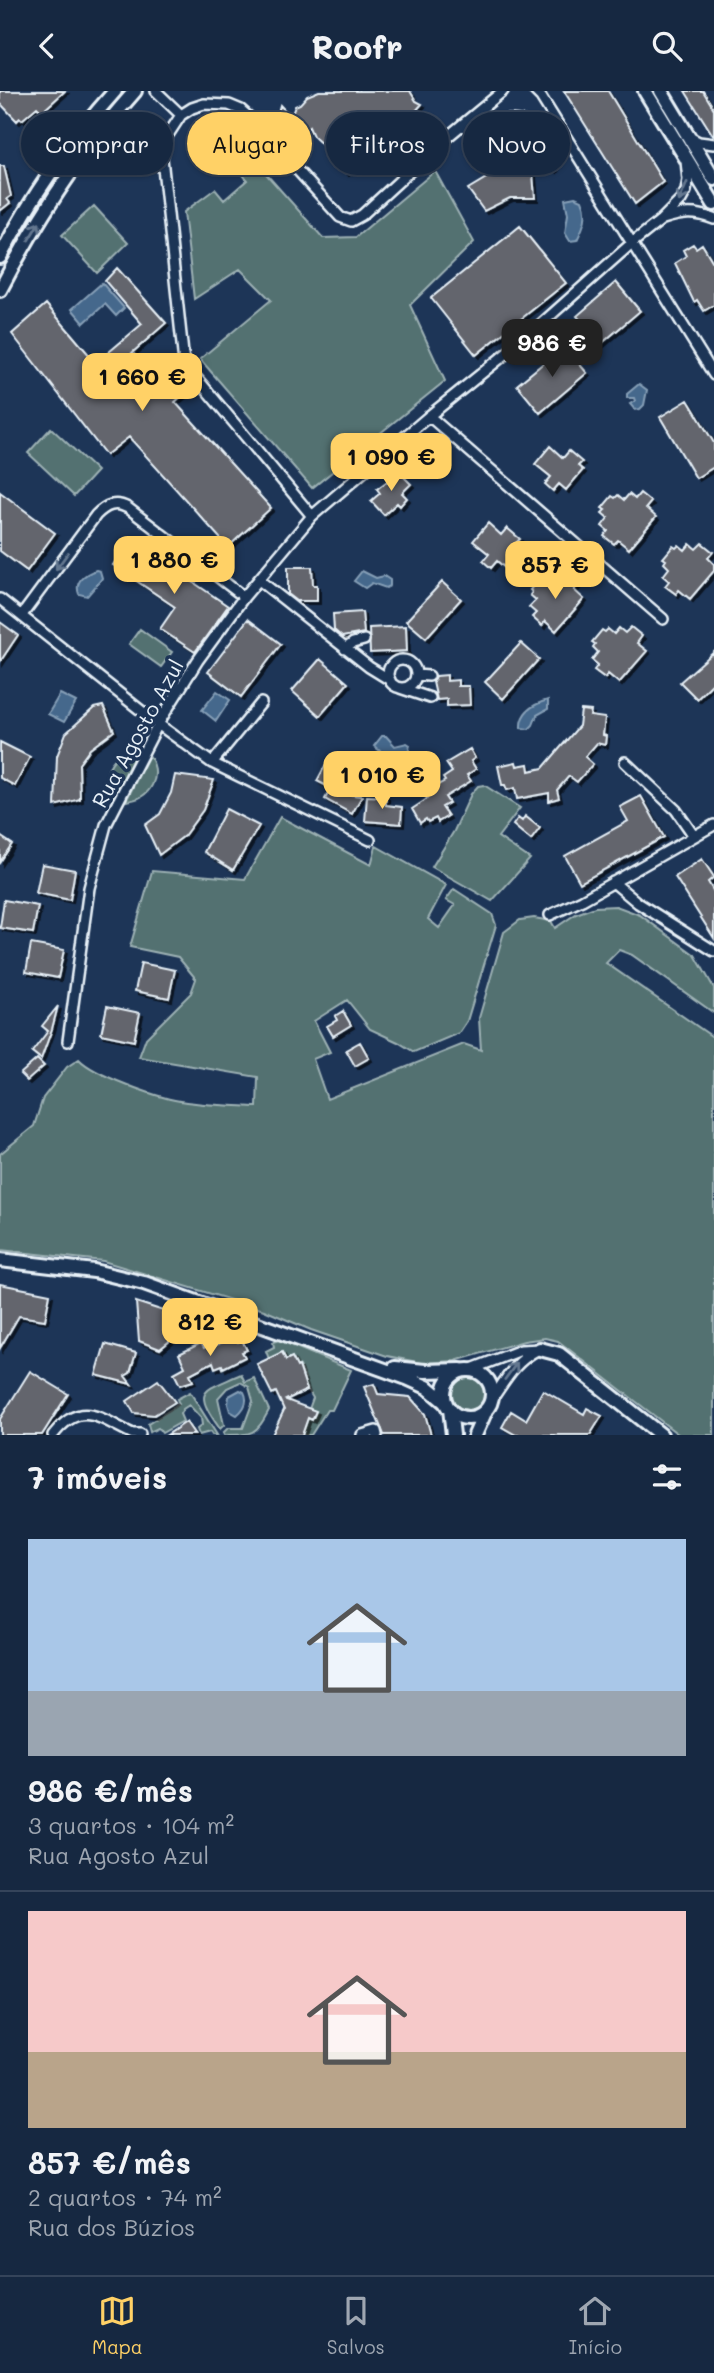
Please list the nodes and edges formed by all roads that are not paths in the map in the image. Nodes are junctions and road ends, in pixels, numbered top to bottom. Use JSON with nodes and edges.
{"nodes":[{"id":1,"x":115,"y":91,"type":"edge"},
{"id":2,"x":135,"y":91,"type":"edge"},
{"id":3,"x":156,"y":91,"type":"edge"},
{"id":4,"x":503,"y":91,"type":"edge"},
{"id":5,"x":535,"y":91,"type":"edge"},
{"id":6,"x":645,"y":91,"type":"edge"},
{"id":7,"x":661,"y":91,"type":"edge"},
{"id":8,"x":550,"y":112,"type":"edge"},
{"id":9,"x":181,"y":115,"type":"junction"},
{"id":10,"x":463,"y":129,"type":"edge"},
{"id":11,"x":457,"y":131,"type":"junction"},
{"id":12,"x":688,"y":137,"type":"junction"},
{"id":13,"x":570,"y":144,"type":"edge"},
{"id":14,"x":714,"y":144,"type":"edge"},
{"id":15,"x":685,"y":156,"type":"junction"},
{"id":16,"x":714,"y":165,"type":"edge"},
{"id":17,"x":714,"y":171,"type":"edge"},
{"id":18,"x":714,"y":179,"type":"edge"},
{"id":19,"x":714,"y":204,"type":"edge"},
{"id":20,"x":714,"y":219,"type":"edge"},
{"id":21,"x":661,"y":220,"type":"junction"},
{"id":22,"x":632,"y":243,"type":"junction"},
{"id":23,"x":0,"y":257,"type":"edge"},
{"id":24,"x":0,"y":290,"type":"edge"},
{"id":25,"x":714,"y":375,"type":"edge"},
{"id":26,"x":429,"y":416,"type":"junction"},
{"id":27,"x":312,"y":516,"type":"junction"},
{"id":28,"x":262,"y":583,"type":"junction"},
{"id":29,"x":244,"y":597,"type":"junction"},
{"id":30,"x":0,"y":599,"type":"edge"},
{"id":31,"x":22,"y":615,"type":"junction"},
{"id":32,"x":663,"y":619,"type":"dead end"},
{"id":33,"x":364,"y":640,"type":"dead end"},
{"id":34,"x":345,"y":649,"type":"junction"},
{"id":35,"x":416,"y":675,"type":"junction"},
{"id":36,"x":429,"y":676,"type":"dead end"},
{"id":37,"x":390,"y":680,"type":"junction"},
{"id":38,"x":399,"y":687,"type":"junction"},
{"id":39,"x":430,"y":698,"type":"dead end"},
{"id":40,"x":261,"y":703,"type":"dead end"},
{"id":41,"x":158,"y":724,"type":"junction"},
{"id":42,"x":625,"y":762,"type":"dead end"},
{"id":43,"x":212,"y":763,"type":"junction"},
{"id":44,"x":714,"y":825,"type":"edge"},
{"id":45,"x":694,"y":836,"type":"junction"},
{"id":46,"x":370,"y":840,"type":"dead end"},
{"id":47,"x":613,"y":882,"type":"junction"},
{"id":48,"x":550,"y":915,"type":"dead end"},
{"id":49,"x":714,"y":951,"type":"edge"},
{"id":50,"x":68,"y":1041,"type":"dead end"},
{"id":51,"x":0,"y":1260,"type":"edge"},
{"id":52,"x":540,"y":1349,"type":"junction"},
{"id":53,"x":371,"y":1364,"type":"junction"},
{"id":54,"x":466,"y":1370,"type":"junction"},
{"id":55,"x":489,"y":1405,"type":"junction"},
{"id":56,"x":448,"y":1406,"type":"junction"},
{"id":57,"x":140,"y":1434,"type":"edge"},
{"id":58,"x":52,"y":1435,"type":"edge"},
{"id":59,"x":362,"y":1435,"type":"edge"},
{"id":60,"x":377,"y":1435,"type":"edge"},
{"id":61,"x":453,"y":1435,"type":"edge"},
{"id":62,"x":475,"y":1435,"type":"edge"},
{"id":63,"x":661,"y":1435,"type":"edge"}],
"edges":[{"from":1,"to":23,"type":"street"},
{"from":24,"to":2,"type":"street","one_way":true},
{"from":3,"to":9,"type":"street"},
{"from":4,"to":11,"type":"street"},
{"from":5,"to":8,"type":"street"},
{"from":6,"to":15,"type":"street"},
{"from":7,"to":12,"type":"street"},
{"from":9,"to":11,"type":"street"},
{"from":9,"to":27,"type":"street"},
{"from":10,"to":11,"type":"street"},
{"from":12,"to":14,"type":"street"},
{"from":12,"to":18,"type":"street"},
{"from":13,"to":22,"type":"street"},
{"from":15,"to":19,"type":"street"},
{"from":15,"to":21,"type":"street","name":"Rua Agosto Azul","one_way":true},
{"from":16,"to":17,"type":"street"},
{"from":20,"to":21,"type":"street","name":"Rua Agosto Azul"},
{"from":21,"to":22,"type":"street","name":"Rua Agosto Azul"},
{"from":22,"to":25,"type":"street"},
{"from":22,"to":26,"type":"street","name":"Rua Agosto Azul"},
{"from":26,"to":27,"type":"street","name":"Rua Agosto Azul"},
{"from":26,"to":32,"type":"street"},
{"from":27,"to":28,"type":"street","name":"Rua Agosto Azul"},
{"from":28,"to":29,"type":"street","name":"Rua Agosto Azul"},
{"from":28,"to":34,"type":"street"},
{"from":29,"to":31,"type":"street","one_way":true},
{"from":29,"to":41,"type":"street","name":"Rua Agosto Azul"},
{"from":30,"to":31,"type":"street"},
{"from":31,"to":41,"type":"street"},
{"from":33,"to":34,"type":"street"},
{"from":34,"to":37,"type":"street"},
{"from":35,"to":36,"type":"street"},
{"from":35,"to":37,"type":"street"},
{"from":35,"to":38,"type":"street"},
{"from":37,"to":38,"type":"street"},
{"from":38,"to":39,"type":"street"},
{"from":40,"to":43,"type":"street"},
{"from":41,"to":43,"type":"street"},
{"from":41,"to":50,"type":"street","name":"Rua Agosto Azul"},
{"from":42,"to":45,"type":"street"},
{"from":43,"to":46,"type":"street"},
{"from":44,"to":45,"type":"street"},
{"from":45,"to":47,"type":"street"},
{"from":47,"to":48,"type":"street"},
{"from":47,"to":49,"type":"street"},
{"from":51,"to":53,"type":"street"},
{"from":52,"to":54,"type":"street"},
{"from":55,"to":52,"type":"street","one_way":true},
{"from":52,"to":63,"type":"street"},
{"from":53,"to":54,"type":"street"},
{"from":53,"to":56,"type":"street"},
{"from":54,"to":55,"type":"street"},
{"from":54,"to":56,"type":"street"},
{"from":55,"to":56,"type":"street"},
{"from":55,"to":62,"type":"street"},
{"from":56,"to":61,"type":"street"},
{"from":57,"to":58,"type":"street"},
{"from":59,"to":60,"type":"street"}]}
